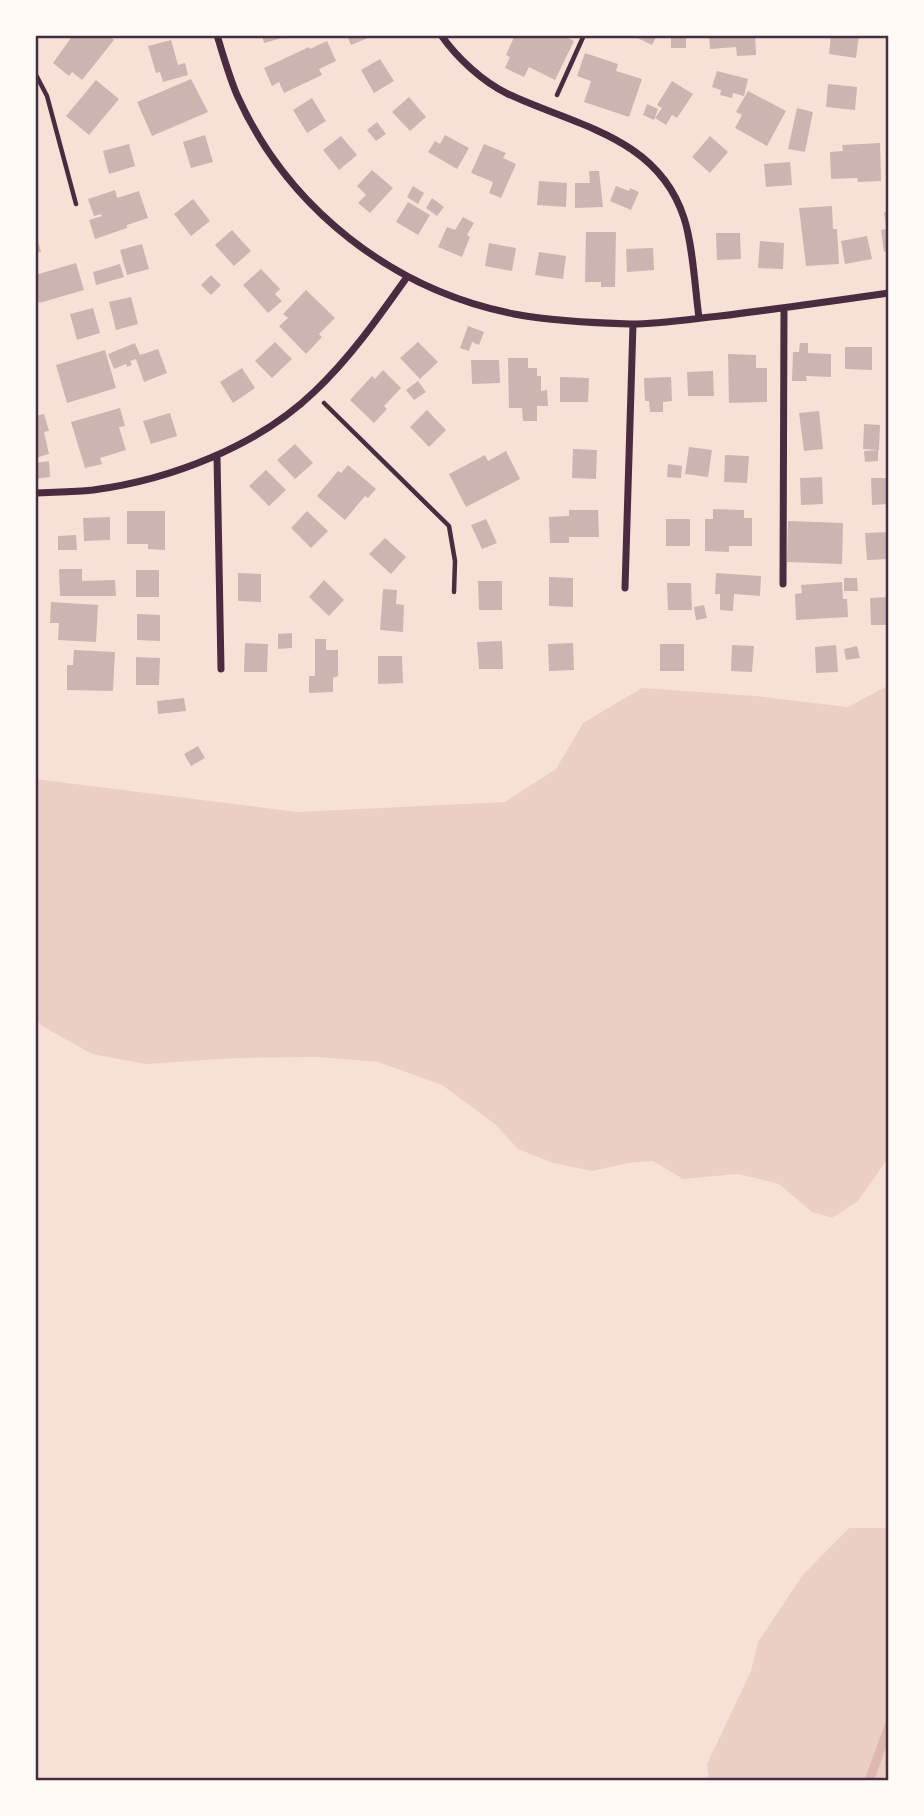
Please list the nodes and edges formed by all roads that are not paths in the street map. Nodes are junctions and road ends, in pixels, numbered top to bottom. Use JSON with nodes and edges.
{"nodes":[{"id":1,"x":217,"y":35,"type":"edge"},
{"id":2,"x":441,"y":35,"type":"edge"},
{"id":3,"x":407,"y":277,"type":"junction"},
{"id":4,"x":889,"y":293,"type":"edge"},
{"id":5,"x":784,"y":308,"type":"junction"},
{"id":6,"x":699,"y":318,"type":"junction"},
{"id":7,"x":633,"y":324,"type":"junction"},
{"id":8,"x":217,"y":457,"type":"junction"},
{"id":9,"x":35,"y":493,"type":"edge"},
{"id":10,"x":783,"y":584,"type":"dead end"},
{"id":11,"x":625,"y":588,"type":"dead end"},
{"id":12,"x":221,"y":669,"type":"dead end"}],
"edges":[{"from":1,"to":3,"type":"street"},
{"from":2,"to":6,"type":"street"},
{"from":3,"to":7,"type":"street"},
{"from":3,"to":8,"type":"street"},
{"from":4,"to":5,"type":"street"},
{"from":5,"to":6,"type":"street"},
{"from":5,"to":10,"type":"street"},
{"from":6,"to":7,"type":"street"},
{"from":7,"to":11,"type":"street"},
{"from":8,"to":9,"type":"street"},
{"from":8,"to":12,"type":"street"}]}
